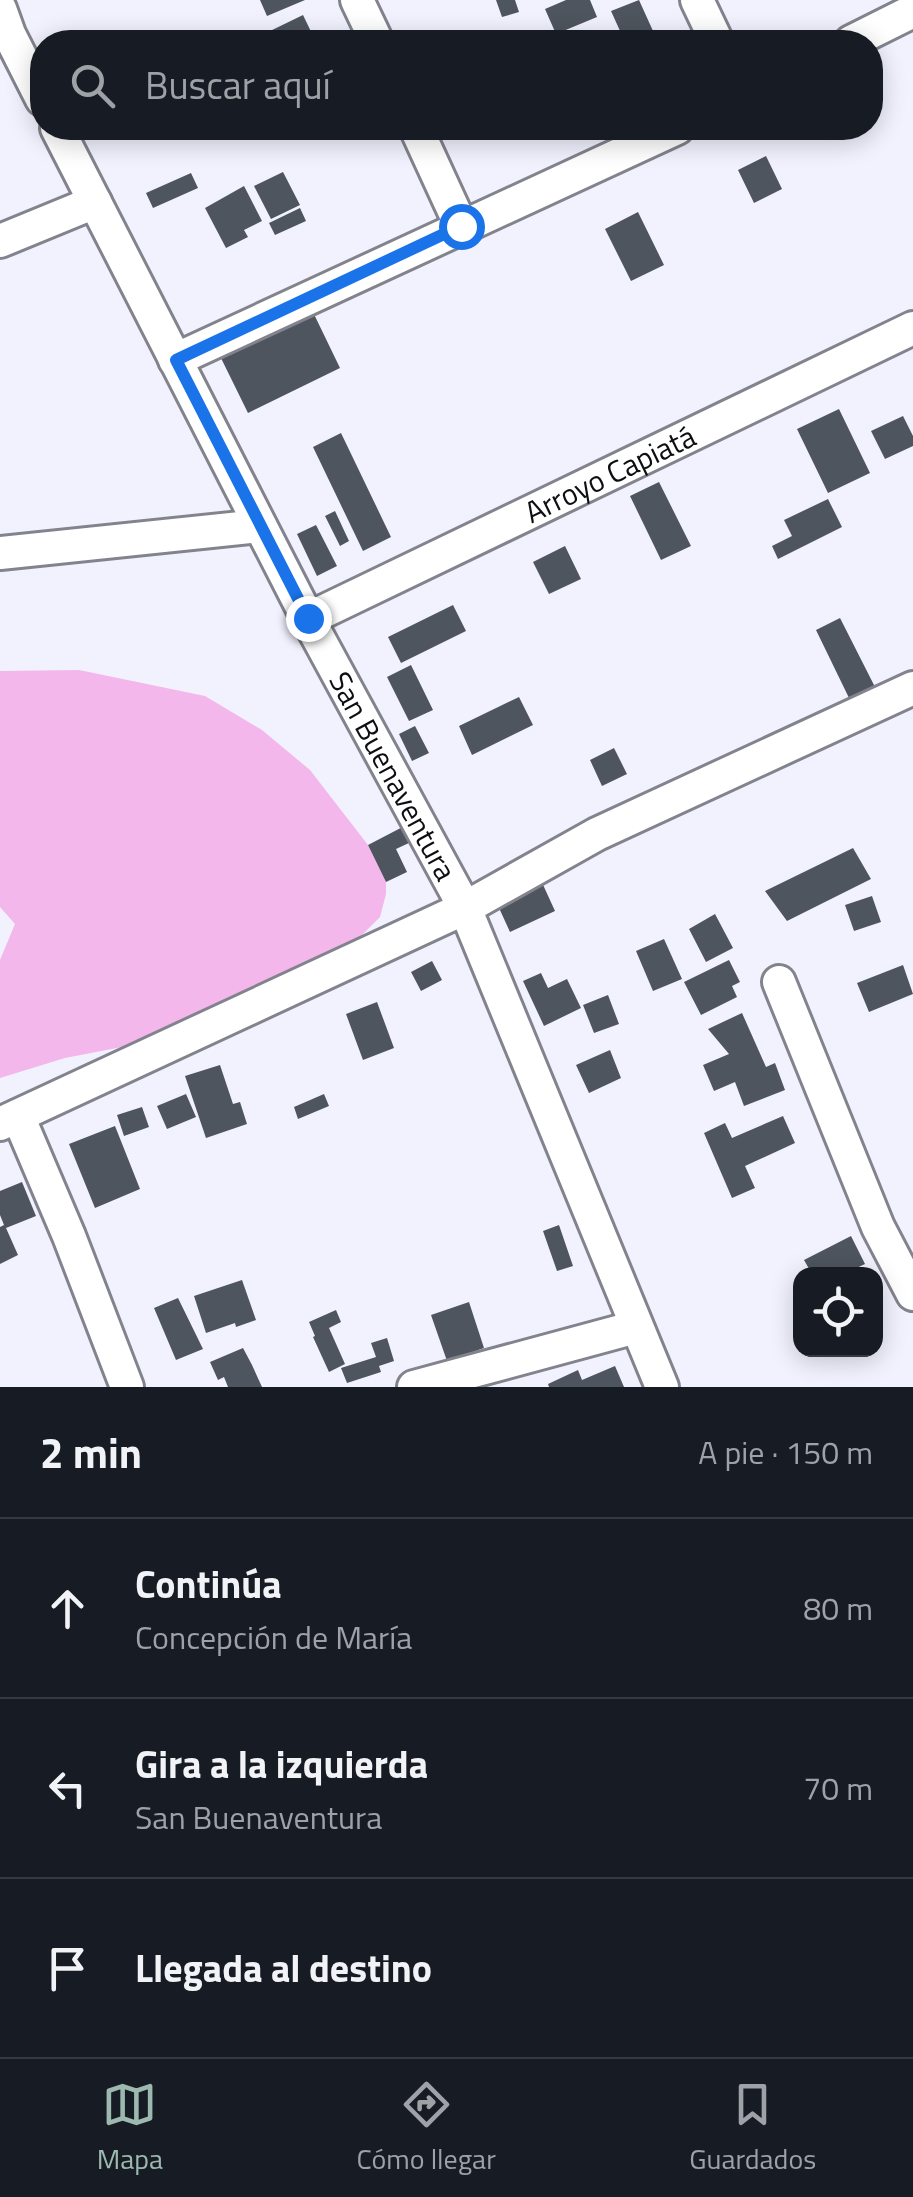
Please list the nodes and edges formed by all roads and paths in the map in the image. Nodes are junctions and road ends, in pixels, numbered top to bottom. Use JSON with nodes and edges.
{"nodes":[{"id":1,"x":357,"y":0,"type":"edge"},
{"id":2,"x":696,"y":0,"type":"edge"},
{"id":3,"x":0,"y":9,"type":"edge"},
{"id":4,"x":913,"y":11,"type":"edge"},
{"id":5,"x":371,"y":30,"type":"edge"},
{"id":6,"x":711,"y":30,"type":"edge"},
{"id":7,"x":875,"y":30,"type":"edge"},
{"id":8,"x":30,"y":75,"type":"edge"},
{"id":9,"x":63,"y":140,"type":"edge"},
{"id":10,"x":422,"y":140,"type":"edge"},
{"id":11,"x":651,"y":140,"type":"edge"},
{"id":12,"x":96,"y":202,"type":"junction"},
{"id":13,"x":461,"y":226,"type":"junction"},
{"id":14,"x":0,"y":240,"type":"edge"},
{"id":15,"x":913,"y":328,"type":"edge"},
{"id":16,"x":176,"y":360,"type":"junction"},
{"id":17,"x":260,"y":526,"type":"junction"},
{"id":18,"x":0,"y":553,"type":"edge"},
{"id":19,"x":308,"y":618,"type":"junction"},
{"id":20,"x":913,"y":688,"type":"edge"},
{"id":21,"x":466,"y":908,"type":"junction"},
{"id":22,"x":779,"y":982,"type":"dead end"},
{"id":23,"x":9,"y":1120,"type":"edge"},
{"id":24,"x":912,"y":1288,"type":"edge"},
{"id":25,"x":636,"y":1327,"type":"junction"},
{"id":26,"x":127,"y":1387,"type":"edge"},
{"id":27,"x":416,"y":1387,"type":"edge"},
{"id":28,"x":662,"y":1387,"type":"edge"}],
"edges":[{"from":1,"to":5,"type":"street"},
{"from":2,"to":6,"type":"street"},
{"from":3,"to":8,"type":"street"},
{"from":4,"to":7,"type":"street"},
{"from":9,"to":12,"type":"street","name":"San Buenaventura"},
{"from":10,"to":13,"type":"street"},
{"from":11,"to":13,"type":"street"},
{"from":12,"to":14,"type":"street"},
{"from":12,"to":16,"type":"street","name":"San Buenaventura"},
{"from":13,"to":16,"type":"street"},
{"from":15,"to":19,"type":"street","name":"Arroyo Capiatá"},
{"from":16,"to":17,"type":"street","name":"San Buenaventura"},
{"from":17,"to":18,"type":"street"},
{"from":17,"to":19,"type":"street","name":"San Buenaventura"},
{"from":19,"to":21,"type":"street","name":"San Buenaventura"},
{"from":20,"to":21,"type":"street"},
{"from":21,"to":23,"type":"street"},
{"from":21,"to":25,"type":"street","name":"San Buenaventura"},
{"from":22,"to":24,"type":"street"},
{"from":23,"to":26,"type":"street"},
{"from":25,"to":27,"type":"street"},
{"from":25,"to":28,"type":"street","name":"San Buenaventura"}]}
